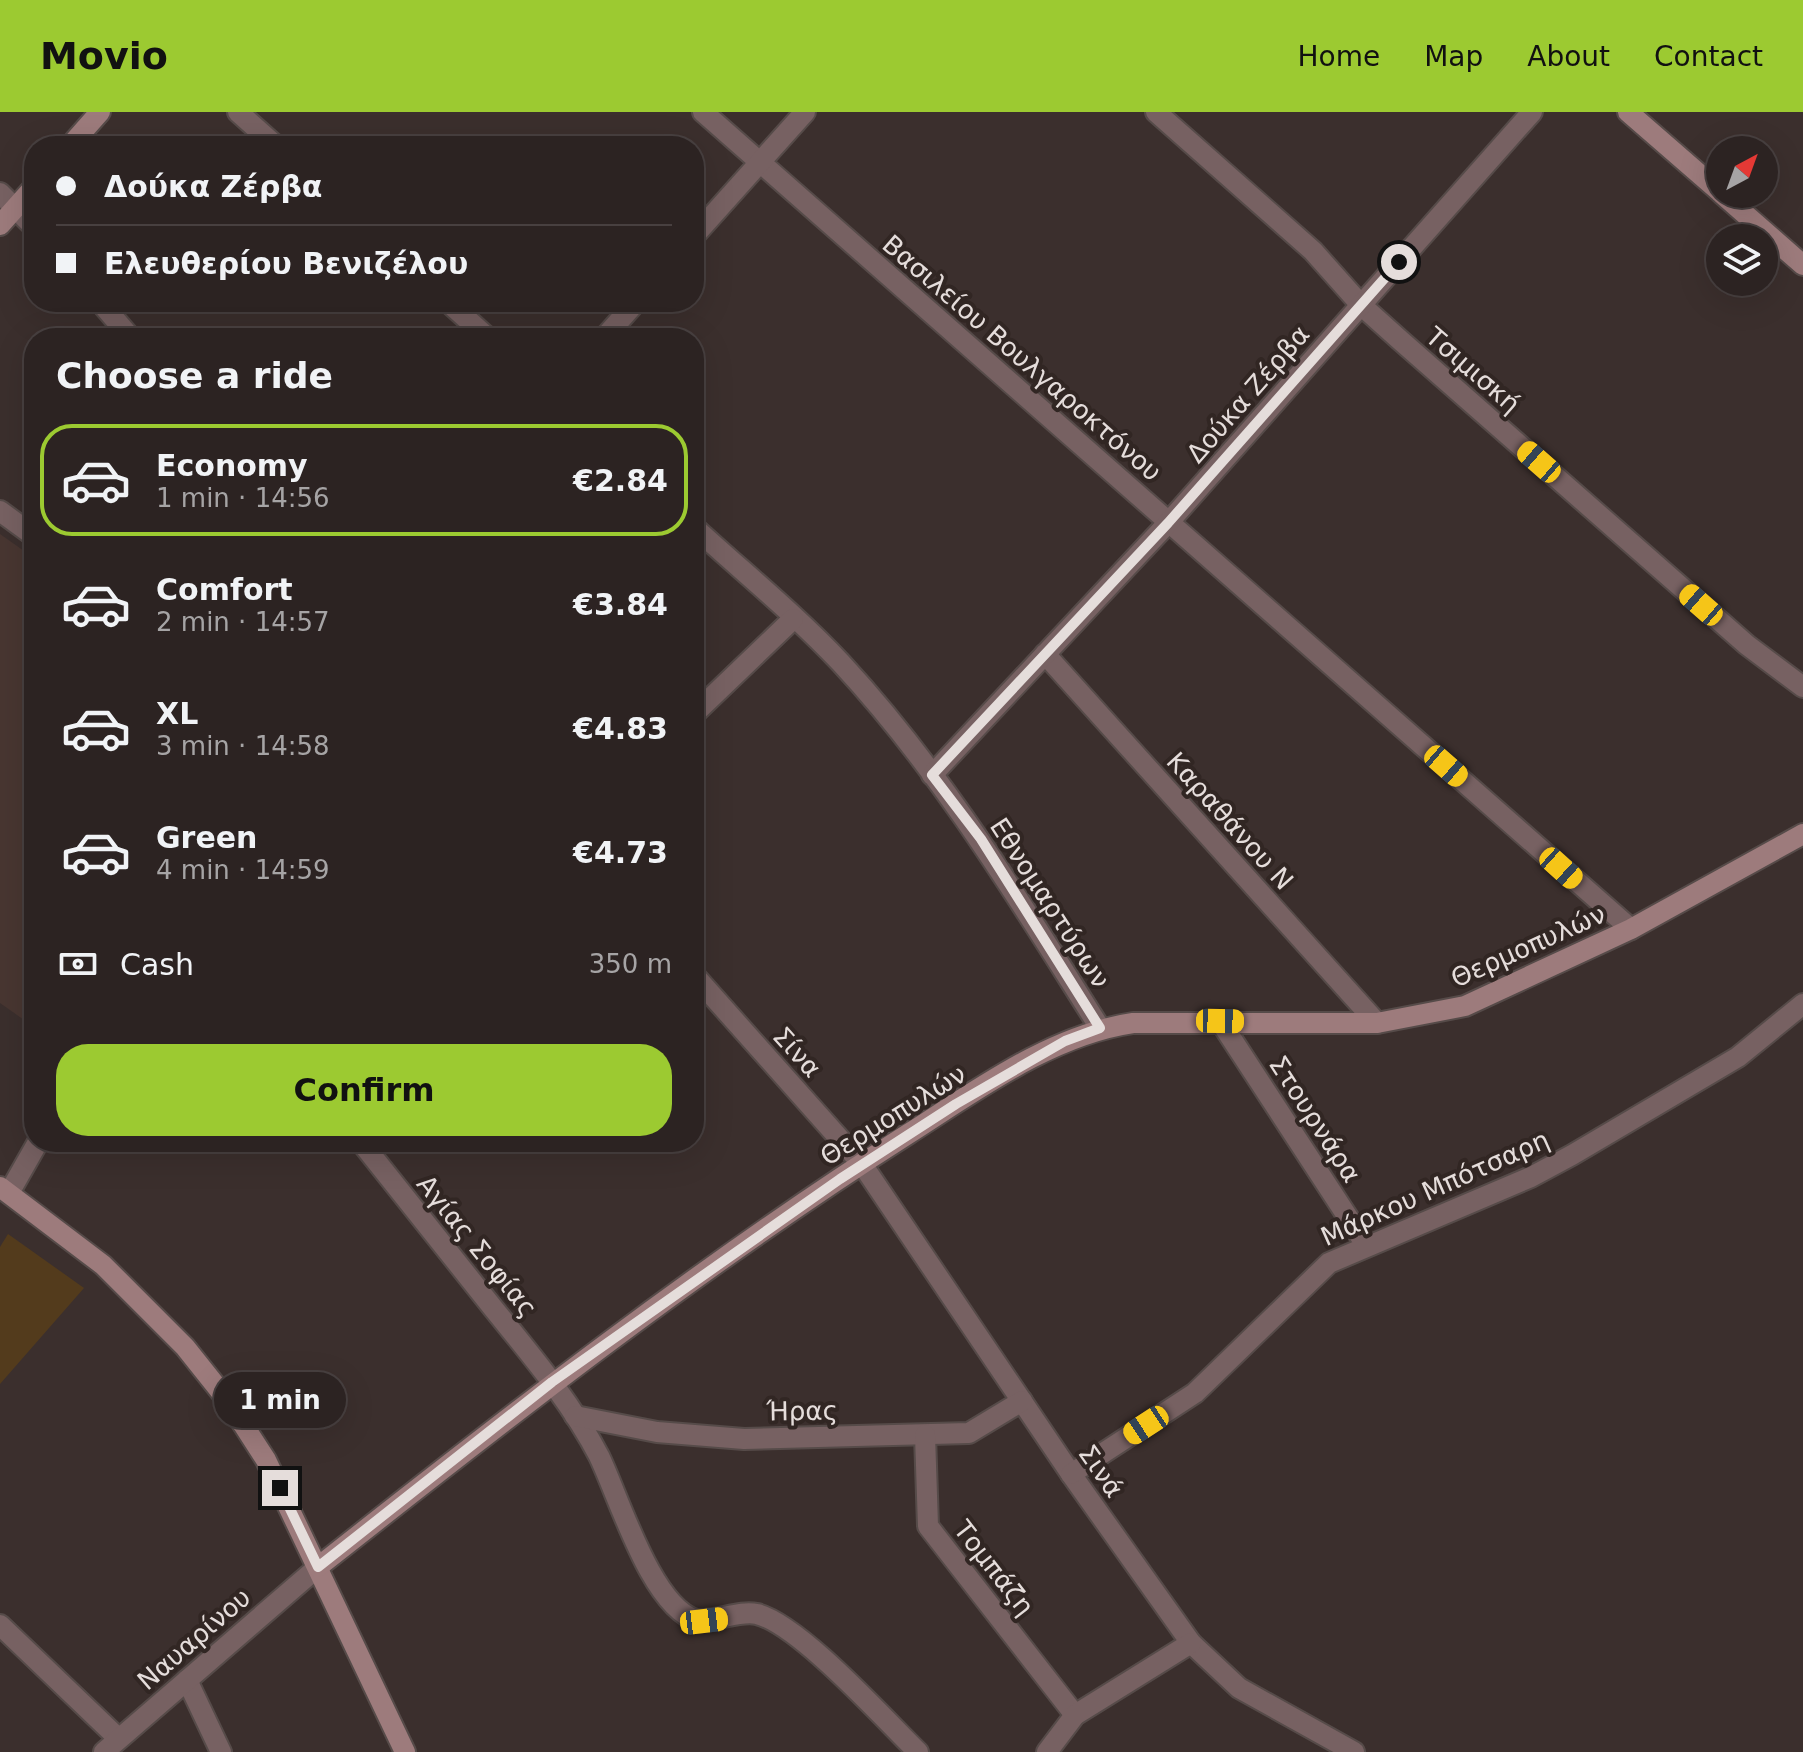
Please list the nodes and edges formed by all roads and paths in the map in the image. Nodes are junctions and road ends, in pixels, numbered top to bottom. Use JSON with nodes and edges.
{"nodes":[{"id":1,"x":100,"y":112,"type":"edge"},
{"id":2,"x":238,"y":112,"type":"edge"},
{"id":3,"x":703,"y":112,"type":"edge"},
{"id":4,"x":805,"y":112,"type":"edge"},
{"id":5,"x":1156,"y":112,"type":"edge"},
{"id":6,"x":1532,"y":112,"type":"edge"},
{"id":7,"x":1628,"y":112,"type":"edge"},
{"id":8,"x":79,"y":136,"type":"edge"},
{"id":9,"x":265,"y":136,"type":"edge"},
{"id":10,"x":760,"y":162,"type":"junction"},
{"id":11,"x":1706,"y":180,"type":"edge"},
{"id":12,"x":0,"y":193,"type":"edge"},
{"id":13,"x":24,"y":198,"type":"edge"},
{"id":14,"x":16,"y":207,"type":"junction"},
{"id":15,"x":1738,"y":208,"type":"edge"},
{"id":16,"x":24,"y":216,"type":"edge"},
{"id":17,"x":0,"y":225,"type":"edge"},
{"id":18,"x":704,"y":225,"type":"edge"},
{"id":19,"x":1803,"y":265,"type":"edge"},
{"id":20,"x":1361,"y":305,"type":"junction"},
{"id":21,"x":109,"y":312,"type":"edge"},
{"id":22,"x":459,"y":312,"type":"edge"},
{"id":23,"x":627,"y":312,"type":"edge"},
{"id":24,"x":122,"y":328,"type":"edge"},
{"id":25,"x":477,"y":328,"type":"edge"},
{"id":26,"x":613,"y":328,"type":"edge"},
{"id":27,"x":0,"y":511,"type":"edge"},
{"id":28,"x":1168,"y":523,"type":"junction"},
{"id":29,"x":24,"y":529,"type":"edge"},
{"id":30,"x":704,"y":536,"type":"edge"},
{"id":31,"x":793,"y":619,"type":"junction"},
{"id":32,"x":1045,"y":654,"type":"junction"},
{"id":33,"x":1803,"y":687,"type":"edge"},
{"id":34,"x":704,"y":704,"type":"edge"},
{"id":35,"x":932,"y":775,"type":"junction"},
{"id":36,"x":1803,"y":834,"type":"edge"},
{"id":37,"x":1631,"y":929,"type":"junction"},
{"id":38,"x":704,"y":986,"type":"edge"},
{"id":39,"x":1803,"y":1004,"type":"edge"},
{"id":40,"x":1220,"y":1021,"type":"junction"},
{"id":41,"x":1377,"y":1023,"type":"junction"},
{"id":42,"x":1100,"y":1028,"type":"junction"},
{"id":43,"x":31,"y":1152,"type":"edge"},
{"id":44,"x":369,"y":1152,"type":"edge"},
{"id":45,"x":862,"y":1164,"type":"junction"},
{"id":46,"x":3,"y":1195,"type":"edge"},
{"id":47,"x":1366,"y":1245,"type":"junction"},
{"id":48,"x":552,"y":1382,"type":"junction"},
{"id":49,"x":1022,"y":1401,"type":"junction"},
{"id":50,"x":575,"y":1416,"type":"junction"},
{"id":51,"x":925,"y":1435,"type":"junction"},
{"id":52,"x":1071,"y":1474,"type":"junction"},
{"id":53,"x":318,"y":1567,"type":"junction"},
{"id":54,"x":0,"y":1625,"type":"edge"},
{"id":55,"x":1191,"y":1643,"type":"junction"},
{"id":56,"x":187,"y":1680,"type":"junction"},
{"id":57,"x":1075,"y":1715,"type":"junction"},
{"id":58,"x":111,"y":1745,"type":"edge"},
{"id":59,"x":221,"y":1752,"type":"edge"},
{"id":60,"x":405,"y":1752,"type":"edge"},
{"id":61,"x":918,"y":1752,"type":"edge"},
{"id":62,"x":1047,"y":1752,"type":"edge"},
{"id":63,"x":1354,"y":1752,"type":"edge"}],
"edges":[{"from":1,"to":8,"type":"street"},
{"from":2,"to":9,"type":"street"},
{"from":3,"to":10,"type":"street","name":"Βασιλείου Βουλγαροκτόνου"},
{"from":4,"to":10,"type":"street"},
{"from":5,"to":20,"type":"street","name":"Τσιμισκή"},
{"from":6,"to":20,"type":"street","name":"Δούκα Ζέρβα"},
{"from":7,"to":11,"type":"street"},
{"from":10,"to":18,"type":"street"},
{"from":10,"to":28,"type":"street","name":"Βασιλείου Βουλγαροκτόνου"},
{"from":12,"to":14,"type":"street"},
{"from":13,"to":14,"type":"street"},
{"from":14,"to":16,"type":"street"},
{"from":14,"to":17,"type":"street"},
{"from":15,"to":19,"type":"street"},
{"from":20,"to":28,"type":"street","name":"Δούκα Ζέρβα"},
{"from":20,"to":33,"type":"street","name":"Τσιμισκή"},
{"from":21,"to":24,"type":"street"},
{"from":22,"to":25,"type":"street"},
{"from":23,"to":26,"type":"street"},
{"from":27,"to":29,"type":"street"},
{"from":28,"to":32,"type":"street","name":"Δούκα Ζέρβα"},
{"from":28,"to":37,"type":"street","name":"Βασιλείου Βουλγαροκτόνου"},
{"from":30,"to":31,"type":"street","name":"Εθνομαρτύρων"},
{"from":31,"to":34,"type":"street"},
{"from":31,"to":35,"type":"street","name":"Εθνομαρτύρων"},
{"from":32,"to":35,"type":"street","name":"Δούκα Ζέρβα"},
{"from":32,"to":41,"type":"street","name":"Καραθάνου Ν"},
{"from":35,"to":42,"type":"street","name":"Εθνομαρτύρων"},
{"from":36,"to":37,"type":"street","name":"Θερμοπυλών"},
{"from":37,"to":41,"type":"street","name":"Θερμοπυλών"},
{"from":38,"to":45,"type":"street","name":"Σίνα"},
{"from":39,"to":47,"type":"street","name":"Μάρκου Μπότσαρη"},
{"from":40,"to":41,"type":"street","name":"Θερμοπυλών"},
{"from":40,"to":42,"type":"street","name":"Θερμοπυλών"},
{"from":40,"to":47,"type":"street","name":"Στουρνάρα"},
{"from":42,"to":45,"type":"street","name":"Θερμοπυλών"},
{"from":43,"to":46,"type":"street"},
{"from":44,"to":48,"type":"street","name":"Αγίας Σοφίας"},
{"from":45,"to":48,"type":"street","name":"Θερμοπυλών"},
{"from":45,"to":49,"type":"street","name":"Σινά"},
{"from":46,"to":53,"type":"street"},
{"from":47,"to":52,"type":"street","name":"Μάρκου Μπότσαρη"},
{"from":48,"to":50,"type":"street","name":"Αγίας Σοφίας"},
{"from":48,"to":53,"type":"street","name":"Θερμοπυλών"},
{"from":49,"to":51,"type":"street","name":"Ήρας"},
{"from":49,"to":52,"type":"street","name":"Σινά"},
{"from":50,"to":51,"type":"street","name":"Ήρας"},
{"from":50,"to":61,"type":"street","name":"Αγίας Σοφίας"},
{"from":51,"to":57,"type":"street","name":"Τομπάζη"},
{"from":52,"to":55,"type":"street","name":"Σινά"},
{"from":53,"to":56,"type":"street","name":"Ναυαρίνου"},
{"from":53,"to":60,"type":"street"},
{"from":54,"to":58,"type":"street"},
{"from":55,"to":57,"type":"street"},
{"from":55,"to":63,"type":"street","name":"Σινά"},
{"from":56,"to":58,"type":"street","name":"Ναυαρίνου"},
{"from":56,"to":59,"type":"street"},
{"from":57,"to":62,"type":"street"}]}
